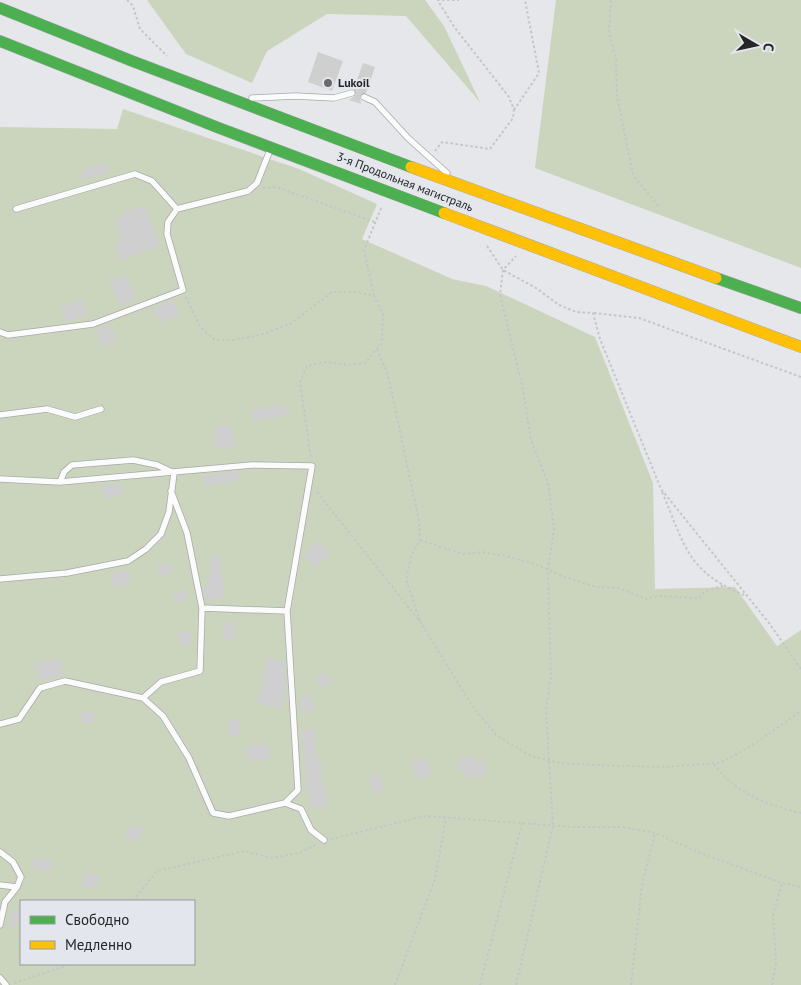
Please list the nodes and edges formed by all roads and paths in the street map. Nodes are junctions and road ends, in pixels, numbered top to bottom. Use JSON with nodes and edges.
{"nodes":[{"id":1,"x":128,"y":0,"type":"edge"},
{"id":2,"x":437,"y":0,"type":"edge"},
{"id":3,"x":459,"y":0,"type":"edge"},
{"id":4,"x":525,"y":0,"type":"edge"},
{"id":5,"x":611,"y":0,"type":"edge"},
{"id":6,"x":0,"y":8,"type":"edge"},
{"id":7,"x":0,"y":41,"type":"edge"},
{"id":8,"x":171,"y":61,"type":"dead end"},
{"id":9,"x":352,"y":93,"type":"dead end"},
{"id":10,"x":364,"y":98,"type":"dead end"},
{"id":11,"x":234,"y":100,"type":"junction"},
{"id":12,"x":514,"y":110,"type":"junction"},
{"id":13,"x":271,"y":146,"type":"junction"},
{"id":14,"x":430,"y":158,"type":"junction"},
{"id":15,"x":461,"y":186,"type":"junction"},
{"id":16,"x":248,"y":191,"type":"junction"},
{"id":17,"x":389,"y":191,"type":"junction"},
{"id":18,"x":660,"y":208,"type":"dead end"},
{"id":19,"x":16,"y":209,"type":"dead end"},
{"id":20,"x":177,"y":209,"type":"junction"},
{"id":21,"x":375,"y":222,"type":"junction"},
{"id":22,"x":484,"y":242,"type":"dead end"},
{"id":23,"x":528,"y":243,"type":"junction"},
{"id":24,"x":503,"y":270,"type":"junction"},
{"id":25,"x":183,"y":290,"type":"junction"},
{"id":26,"x":374,"y":296,"type":"junction"},
{"id":27,"x":801,"y":308,"type":"edge"},
{"id":28,"x":593,"y":313,"type":"junction"},
{"id":29,"x":0,"y":332,"type":"edge"},
{"id":30,"x":801,"y":347,"type":"edge"},
{"id":31,"x":377,"y":349,"type":"junction"},
{"id":32,"x":801,"y":377,"type":"edge"},
{"id":33,"x":100,"y":409,"type":"dead end"},
{"id":34,"x":0,"y":415,"type":"edge"},
{"id":35,"x":312,"y":466,"type":"junction"},
{"id":36,"x":174,"y":473,"type":"junction"},
{"id":37,"x":0,"y":478,"type":"edge"},
{"id":38,"x":60,"y":482,"type":"junction"},
{"id":39,"x":316,"y":485,"type":"dead end"},
{"id":40,"x":171,"y":489,"type":"junction"},
{"id":41,"x":661,"y":489,"type":"junction"},
{"id":42,"x":420,"y":540,"type":"junction"},
{"id":43,"x":548,"y":569,"type":"junction"},
{"id":44,"x":0,"y":579,"type":"edge"},
{"id":45,"x":723,"y":586,"type":"junction"},
{"id":46,"x":746,"y":596,"type":"junction"},
{"id":47,"x":202,"y":608,"type":"junction"},
{"id":48,"x":287,"y":611,"type":"junction"},
{"id":49,"x":421,"y":623,"type":"junction"},
{"id":50,"x":801,"y":669,"type":"edge"},
{"id":51,"x":143,"y":698,"type":"junction"},
{"id":52,"x":801,"y":711,"type":"edge"},
{"id":53,"x":0,"y":724,"type":"edge"},
{"id":54,"x":549,"y":761,"type":"junction"},
{"id":55,"x":714,"y":763,"type":"junction"},
{"id":56,"x":285,"y":803,"type":"junction"},
{"id":57,"x":801,"y":813,"type":"edge"},
{"id":58,"x":446,"y":818,"type":"junction"},
{"id":59,"x":522,"y":823,"type":"junction"},
{"id":60,"x":553,"y":826,"type":"junction"},
{"id":61,"x":654,"y":833,"type":"junction"},
{"id":62,"x":324,"y":840,"type":"junction"},
{"id":63,"x":0,"y":852,"type":"edge"},
{"id":64,"x":782,"y":883,"type":"junction"},
{"id":65,"x":0,"y":885,"type":"edge"},
{"id":66,"x":17,"y":887,"type":"junction"},
{"id":67,"x":801,"y":887,"type":"edge"},
{"id":68,"x":134,"y":900,"type":"edge"},
{"id":69,"x":0,"y":925,"type":"edge"},
{"id":70,"x":68,"y":965,"type":"edge"},
{"id":71,"x":0,"y":978,"type":"edge"},
{"id":72,"x":6,"y":985,"type":"edge"},
{"id":73,"x":10,"y":985,"type":"edge"},
{"id":74,"x":395,"y":985,"type":"edge"},
{"id":75,"x":480,"y":985,"type":"edge"},
{"id":76,"x":516,"y":985,"type":"edge"},
{"id":77,"x":631,"y":985,"type":"edge"},
{"id":78,"x":772,"y":985,"type":"edge"}],
"edges":[{"from":1,"to":8,"type":"path"},
{"from":2,"to":3,"type":"path"},
{"from":2,"to":12,"type":"path"},
{"from":4,"to":12,"type":"path"},
{"from":5,"to":18,"type":"path"},
{"from":6,"to":11,"type":"highway","name":"3-я Продольная магистраль"},
{"from":7,"to":13,"type":"highway","name":"3-я Продольная магистраль"},
{"from":9,"to":11,"type":"lane"},
{"from":10,"to":14,"type":"lane"},
{"from":11,"to":15,"type":"highway","name":"3-я Продольная магистраль"},
{"from":12,"to":14,"type":"path"},
{"from":13,"to":16,"type":"lane"},
{"from":13,"to":17,"type":"highway","name":"3-я Продольная магистраль"},
{"from":14,"to":15,"type":"lane"},
{"from":15,"to":27,"type":"highway","name":"3-я Продольная магистраль"},
{"from":16,"to":20,"type":"lane"},
{"from":16,"to":21,"type":"path"},
{"from":17,"to":21,"type":"path"},
{"from":17,"to":23,"type":"highway","name":"3-я Продольная магистраль"},
{"from":19,"to":20,"type":"lane"},
{"from":20,"to":25,"type":"lane"},
{"from":21,"to":26,"type":"path"},
{"from":22,"to":24,"type":"path"},
{"from":23,"to":24,"type":"path"},
{"from":23,"to":30,"type":"highway","name":"3-я Продольная магистраль"},
{"from":24,"to":28,"type":"path"},
{"from":24,"to":43,"type":"path"},
{"from":25,"to":26,"type":"path"},
{"from":25,"to":29,"type":"lane"},
{"from":26,"to":31,"type":"path"},
{"from":28,"to":32,"type":"path"},
{"from":28,"to":41,"type":"path"},
{"from":31,"to":35,"type":"path"},
{"from":31,"to":42,"type":"path"},
{"from":33,"to":34,"type":"lane"},
{"from":35,"to":36,"type":"lane"},
{"from":35,"to":48,"type":"lane"},
{"from":36,"to":38,"type":"lane"},
{"from":36,"to":38,"type":"lane"},
{"from":36,"to":40,"type":"lane"},
{"from":37,"to":38,"type":"lane"},
{"from":39,"to":49,"type":"path"},
{"from":40,"to":44,"type":"lane"},
{"from":40,"to":47,"type":"lane"},
{"from":41,"to":45,"type":"path"},
{"from":41,"to":46,"type":"path"},
{"from":42,"to":43,"type":"path"},
{"from":42,"to":49,"type":"path"},
{"from":43,"to":45,"type":"path"},
{"from":43,"to":54,"type":"path"},
{"from":45,"to":46,"type":"path"},
{"from":46,"to":50,"type":"path"},
{"from":47,"to":48,"type":"lane"},
{"from":47,"to":51,"type":"lane"},
{"from":48,"to":56,"type":"lane"},
{"from":49,"to":54,"type":"path"},
{"from":51,"to":53,"type":"lane"},
{"from":51,"to":56,"type":"lane"},
{"from":52,"to":55,"type":"path"},
{"from":54,"to":55,"type":"path"},
{"from":54,"to":60,"type":"path"},
{"from":55,"to":57,"type":"path"},
{"from":56,"to":62,"type":"lane"},
{"from":58,"to":59,"type":"path"},
{"from":58,"to":62,"type":"path"},
{"from":58,"to":74,"type":"path"},
{"from":59,"to":60,"type":"path"},
{"from":59,"to":75,"type":"path"},
{"from":60,"to":61,"type":"path"},
{"from":60,"to":76,"type":"path"},
{"from":61,"to":64,"type":"path"},
{"from":61,"to":77,"type":"path"},
{"from":62,"to":68,"type":"path"},
{"from":63,"to":66,"type":"lane"},
{"from":64,"to":67,"type":"path"},
{"from":64,"to":78,"type":"path"},
{"from":65,"to":66,"type":"lane"},
{"from":66,"to":69,"type":"lane"},
{"from":70,"to":73,"type":"path"},
{"from":71,"to":72,"type":"lane"}]}
